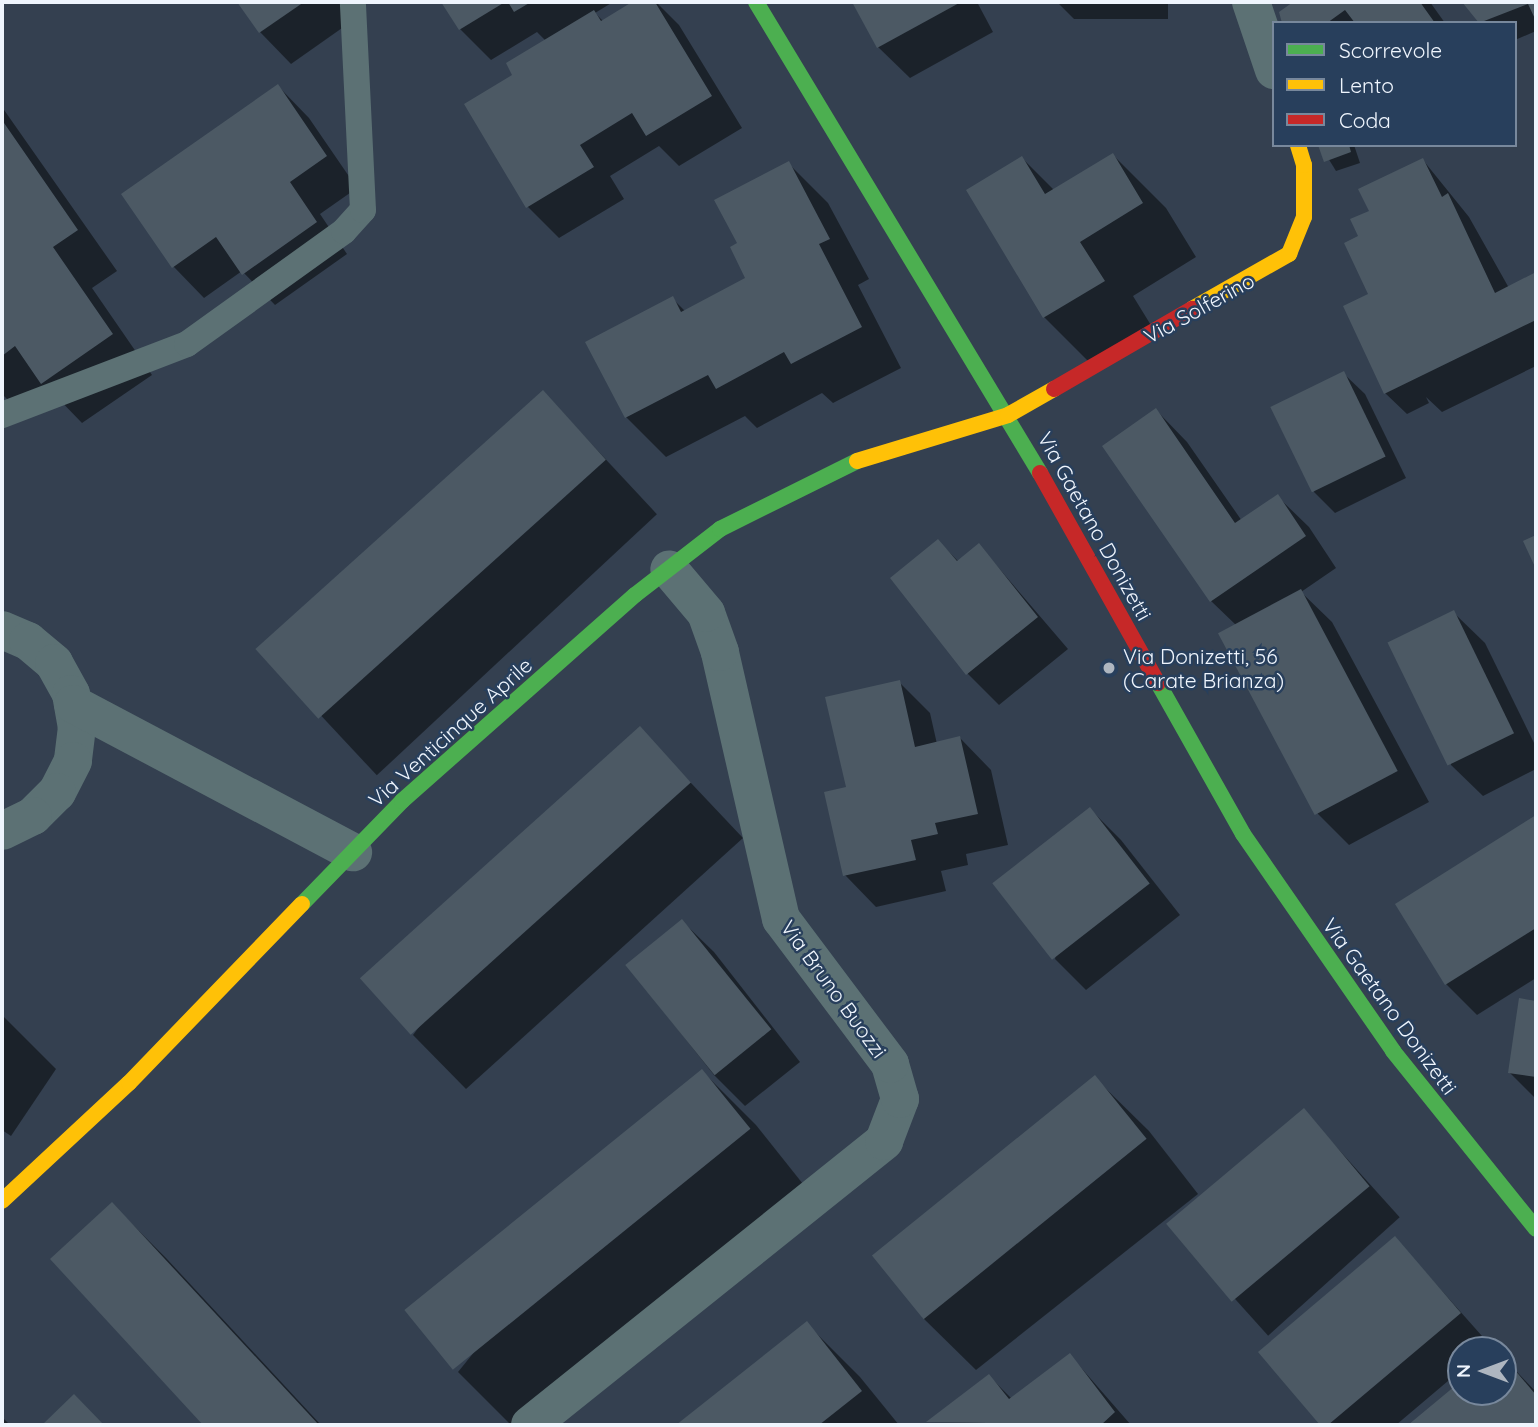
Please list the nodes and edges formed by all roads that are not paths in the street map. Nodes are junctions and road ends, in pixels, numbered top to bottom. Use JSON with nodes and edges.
{"nodes":[{"id":1,"x":353,"y":2,"type":"edge"},
{"id":2,"x":757,"y":2,"type":"edge"},
{"id":3,"x":1251,"y":2,"type":"edge"},
{"id":4,"x":1272,"y":64,"type":"edge"},
{"id":5,"x":1299,"y":147,"type":"edge"},
{"id":6,"x":2,"y":415,"type":"edge"},
{"id":7,"x":1008,"y":415,"type":"junction"},
{"id":8,"x":669,"y":569,"type":"junction"},
{"id":9,"x":2,"y":630,"type":"edge"},
{"id":10,"x":73,"y":705,"type":"junction"},
{"id":11,"x":2,"y":831,"type":"edge"},
{"id":12,"x":353,"y":852,"type":"junction"},
{"id":13,"x":2,"y":1201,"type":"edge"},
{"id":14,"x":1536,"y":1229,"type":"edge"},
{"id":15,"x":530,"y":1425,"type":"edge"}],
"edges":[{"from":1,"to":6,"type":"lane"},
{"from":2,"to":7,"type":"street","name":"Via Gaetano Donizetti"},
{"from":3,"to":4,"type":"street"},
{"from":5,"to":7,"type":"street","name":"Via Solferino"},
{"from":7,"to":8,"type":"street","name":"Via Venticinque Aprile"},
{"from":7,"to":14,"type":"street","name":"Via Gaetano Donizetti"},
{"from":8,"to":12,"type":"street","name":"Via Venticinque Aprile"},
{"from":8,"to":15,"type":"street","name":"Via Bruno Buozzi"},
{"from":9,"to":10,"type":"street"},
{"from":10,"to":11,"type":"street"},
{"from":10,"to":12,"type":"street"},
{"from":12,"to":13,"type":"street","name":"Via Venticinque Aprile"}]}
